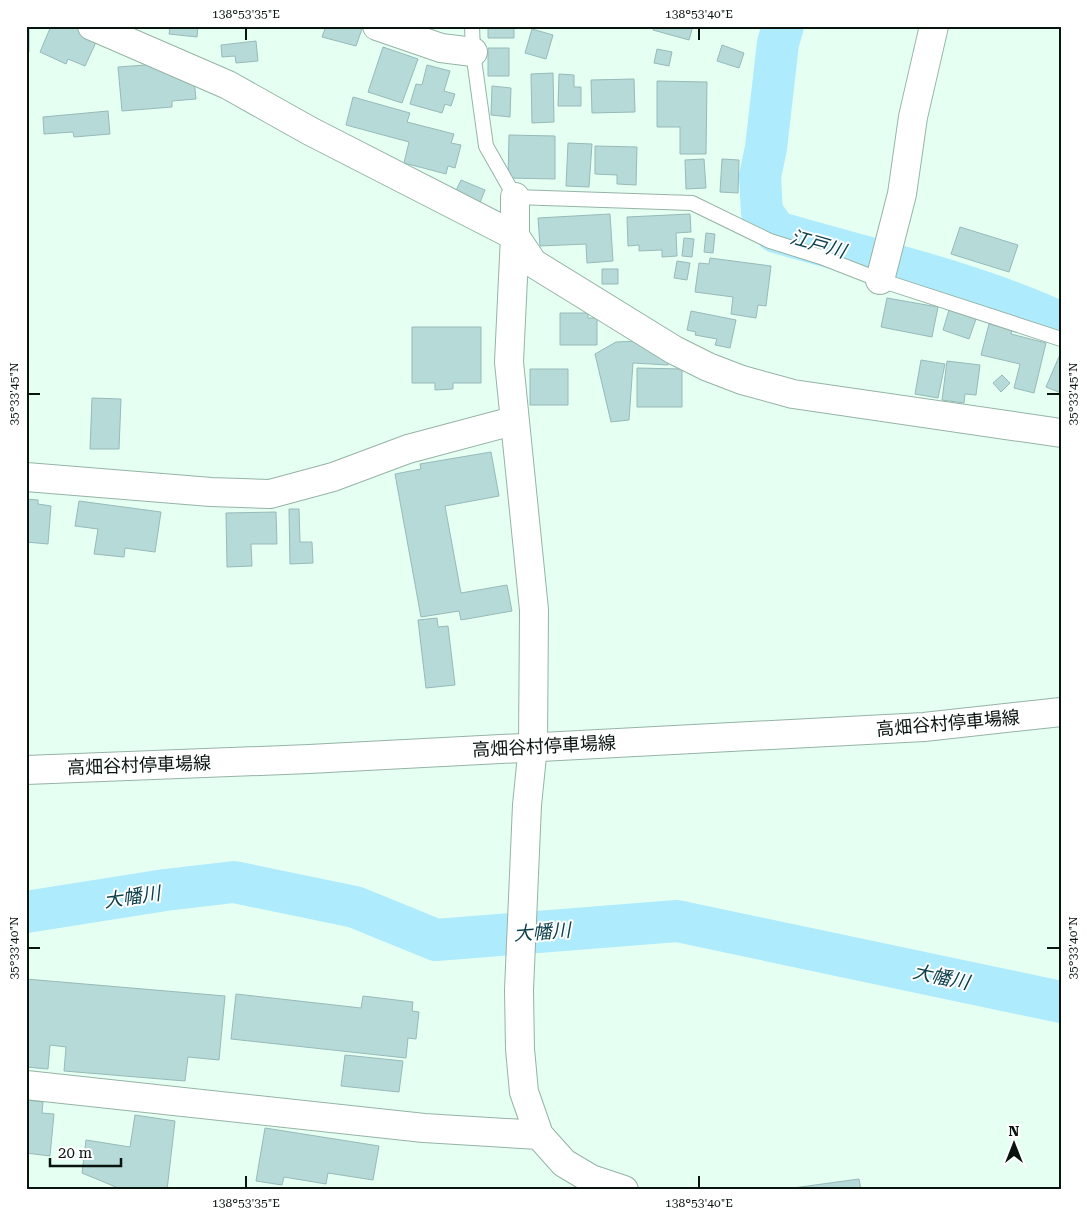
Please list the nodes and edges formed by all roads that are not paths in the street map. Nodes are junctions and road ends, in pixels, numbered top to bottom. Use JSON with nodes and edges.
{"nodes":[{"id":1,"x":92,"y":26,"type":"edge"},
{"id":2,"x":377,"y":26,"type":"edge"},
{"id":3,"x":934,"y":26,"type":"edge"},
{"id":4,"x":472,"y":39,"type":"edge"},
{"id":5,"x":515,"y":197,"type":"junction"},
{"id":6,"x":515,"y":236,"type":"junction"},
{"id":7,"x":883,"y":269,"type":"junction"},
{"id":8,"x":1061,"y":339,"type":"edge"},
{"id":9,"x":513,"y":421,"type":"junction"},
{"id":10,"x":1061,"y":433,"type":"edge"},
{"id":11,"x":26,"y":477,"type":"edge"},
{"id":12,"x":1061,"y":712,"type":"edge"},
{"id":13,"x":533,"y":746,"type":"junction"},
{"id":14,"x":26,"y":770,"type":"edge"},
{"id":15,"x":26,"y":1086,"type":"edge"},
{"id":16,"x":539,"y":1135,"type":"junction"},
{"id":17,"x":624,"y":1190,"type":"edge"}],
"edges":[{"from":1,"to":6,"type":"street"},
{"from":2,"to":4,"type":"street"},
{"from":3,"to":7,"type":"street"},
{"from":4,"to":5,"type":"lane"},
{"from":5,"to":6,"type":"street"},
{"from":5,"to":7,"type":"lane"},
{"from":6,"to":9,"type":"street"},
{"from":6,"to":10,"type":"street"},
{"from":7,"to":8,"type":"lane"},
{"from":9,"to":11,"type":"street"},
{"from":9,"to":13,"type":"street"},
{"from":12,"to":13,"type":"street","name":"高畑谷村停車場線"},
{"from":13,"to":14,"type":"street","name":"高畑谷村停車場線"},
{"from":13,"to":16,"type":"street"},
{"from":15,"to":16,"type":"street"},
{"from":16,"to":17,"type":"street"}]}
